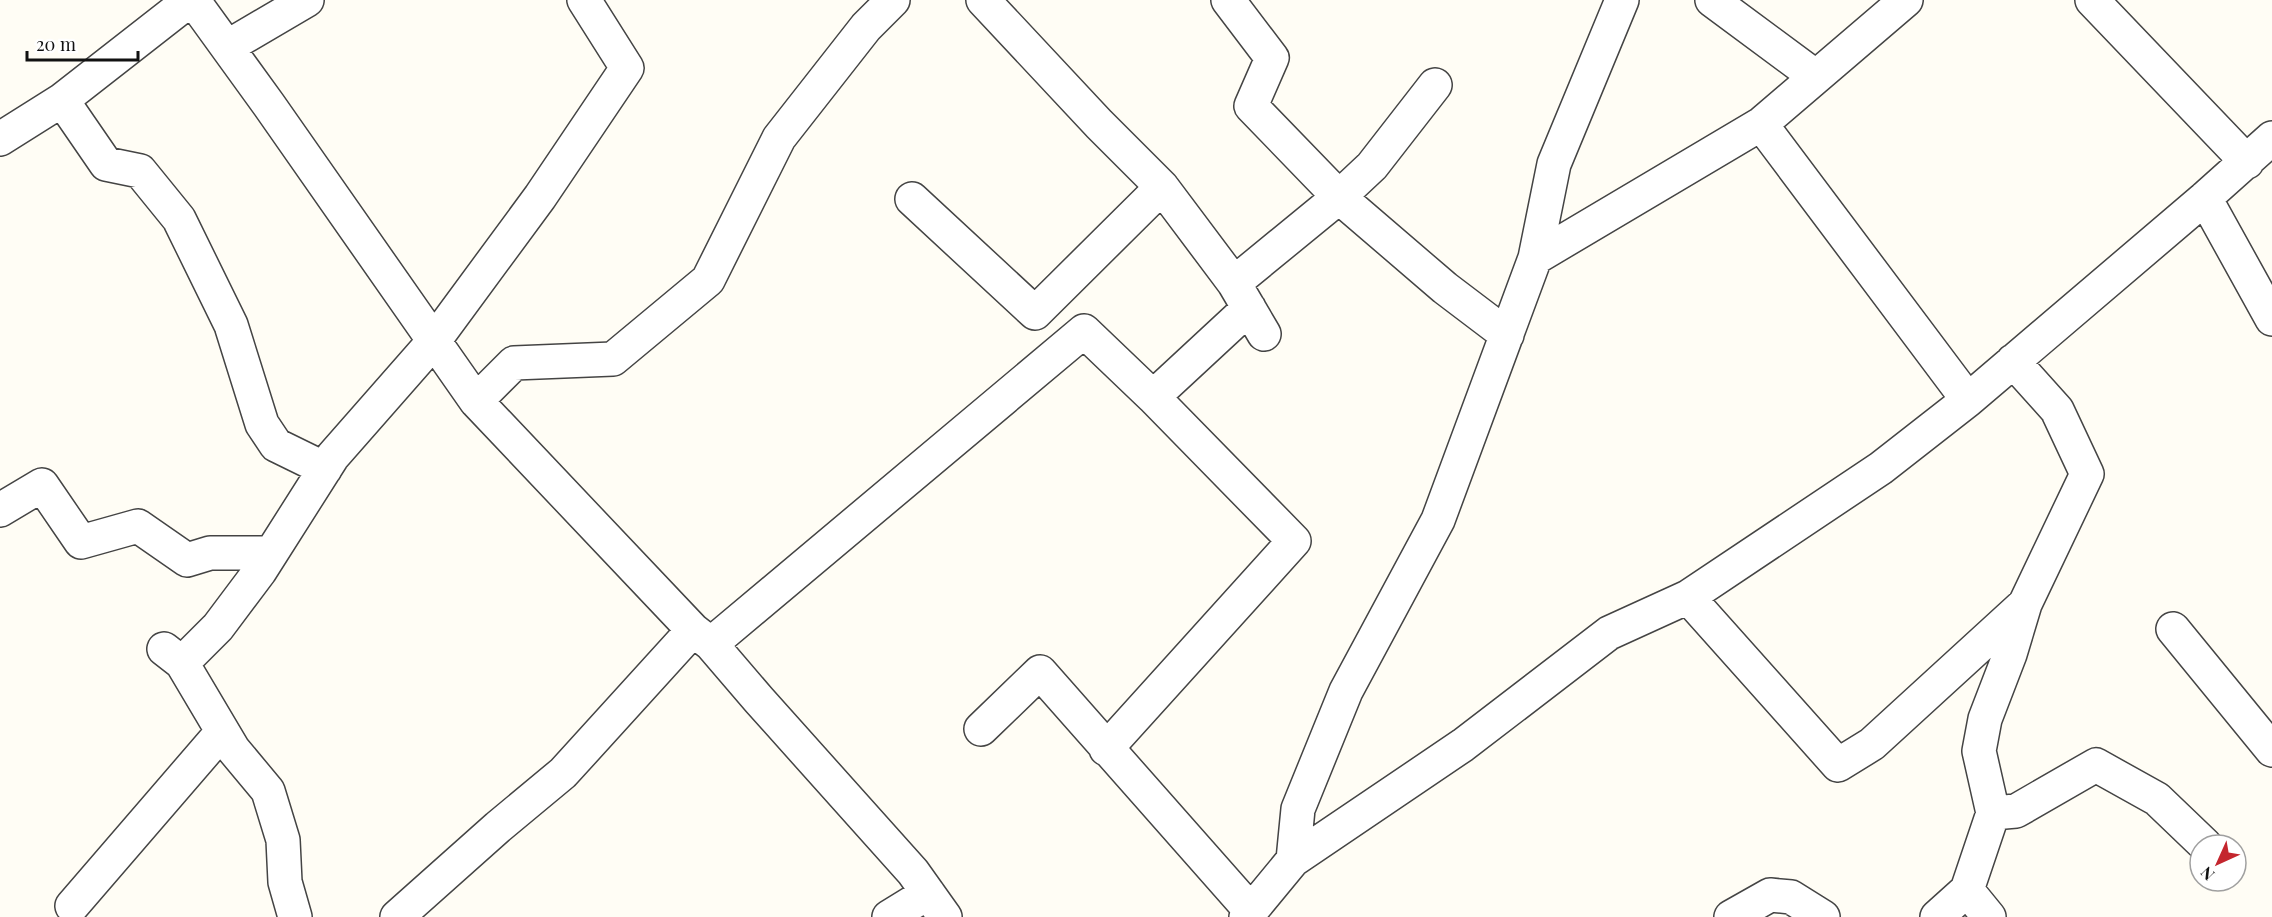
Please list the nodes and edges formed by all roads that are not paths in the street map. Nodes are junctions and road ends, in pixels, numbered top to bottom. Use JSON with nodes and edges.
{"nodes":[{"id":1,"x":191,"y":0,"type":"edge"},
{"id":2,"x":307,"y":0,"type":"edge"},
{"id":3,"x":584,"y":0,"type":"edge"},
{"id":4,"x":893,"y":0,"type":"edge"},
{"id":5,"x":983,"y":0,"type":"edge"},
{"id":6,"x":1228,"y":0,"type":"edge"},
{"id":7,"x":1622,"y":0,"type":"edge"},
{"id":8,"x":1712,"y":0,"type":"edge"},
{"id":9,"x":1906,"y":0,"type":"edge"},
{"id":10,"x":2092,"y":0,"type":"edge"},
{"id":11,"x":227,"y":47,"type":"junction"},
{"id":12,"x":1816,"y":77,"type":"junction"},
{"id":13,"x":1435,"y":85,"type":"dead end"},
{"id":14,"x":62,"y":100,"type":"junction"},
{"id":15,"x":1761,"y":124,"type":"junction"},
{"id":16,"x":2272,"y":138,"type":"edge"},
{"id":17,"x":0,"y":139,"type":"edge"},
{"id":18,"x":2247,"y":162,"type":"junction"},
{"id":19,"x":1161,"y":187,"type":"junction"},
{"id":20,"x":1339,"y":197,"type":"junction"},
{"id":21,"x":2205,"y":198,"type":"junction"},
{"id":22,"x":912,"y":200,"type":"dead end"},
{"id":23,"x":1535,"y":258,"type":"junction"},
{"id":24,"x":1249,"y":309,"type":"junction"},
{"id":25,"x":2272,"y":319,"type":"edge"},
{"id":26,"x":1507,"y":335,"type":"junction"},
{"id":27,"x":434,"y":341,"type":"junction"},
{"id":28,"x":2013,"y":361,"type":"junction"},
{"id":29,"x":1153,"y":397,"type":"junction"},
{"id":30,"x":1968,"y":400,"type":"junction"},
{"id":31,"x":476,"y":401,"type":"junction"},
{"id":32,"x":325,"y":469,"type":"junction"},
{"id":33,"x":0,"y":510,"type":"edge"},
{"id":34,"x":271,"y":553,"type":"junction"},
{"id":35,"x":1688,"y":597,"type":"junction"},
{"id":36,"x":2025,"y":604,"type":"junction"},
{"id":37,"x":2173,"y":629,"type":"dead end"},
{"id":38,"x":702,"y":637,"type":"junction"},
{"id":39,"x":981,"y":729,"type":"dead end"},
{"id":40,"x":222,"y":732,"type":"junction"},
{"id":41,"x":1106,"y":748,"type":"junction"},
{"id":42,"x":2272,"y":750,"type":"edge"},
{"id":43,"x":1993,"y":813,"type":"junction"},
{"id":44,"x":2192,"y":833,"type":"edge"},
{"id":45,"x":1293,"y":860,"type":"junction"},
{"id":46,"x":1967,"y":890,"type":"junction"},
{"id":47,"x":936,"y":905,"type":"edge"},
{"id":48,"x":72,"y":906,"type":"dead end"},
{"id":49,"x":1248,"y":914,"type":"edge"},
{"id":50,"x":295,"y":917,"type":"edge"},
{"id":51,"x":397,"y":917,"type":"edge"},
{"id":52,"x":889,"y":917,"type":"edge"},
{"id":53,"x":1705,"y":917,"type":"edge"},
{"id":54,"x":1730,"y":917,"type":"edge"},
{"id":55,"x":1823,"y":917,"type":"edge"},
{"id":56,"x":1937,"y":917,"type":"edge"},
{"id":57,"x":1989,"y":917,"type":"edge"}],
"edges":[{"from":1,"to":11,"type":"street"},
{"from":1,"to":14,"type":"street"},
{"from":2,"to":11,"type":"street"},
{"from":3,"to":27,"type":"street"},
{"from":4,"to":31,"type":"street"},
{"from":5,"to":19,"type":"street"},
{"from":6,"to":20,"type":"street"},
{"from":7,"to":23,"type":"street"},
{"from":8,"to":12,"type":"street"},
{"from":9,"to":12,"type":"street"},
{"from":10,"to":18,"type":"street"},
{"from":11,"to":27,"type":"street"},
{"from":12,"to":15,"type":"street"},
{"from":13,"to":20,"type":"street"},
{"from":14,"to":17,"type":"street"},
{"from":14,"to":32,"type":"street"},
{"from":15,"to":23,"type":"street"},
{"from":15,"to":30,"type":"street"},
{"from":16,"to":18,"type":"street"},
{"from":18,"to":21,"type":"street"},
{"from":19,"to":22,"type":"street"},
{"from":19,"to":24,"type":"street"},
{"from":20,"to":24,"type":"street"},
{"from":20,"to":26,"type":"street"},
{"from":21,"to":25,"type":"street"},
{"from":21,"to":28,"type":"street"},
{"from":23,"to":26,"type":"street"},
{"from":24,"to":29,"type":"street"},
{"from":26,"to":45,"type":"street"},
{"from":27,"to":31,"type":"street"},
{"from":27,"to":32,"type":"street"},
{"from":28,"to":30,"type":"street"},
{"from":28,"to":36,"type":"street"},
{"from":29,"to":38,"type":"street"},
{"from":29,"to":41,"type":"street"},
{"from":30,"to":35,"type":"street"},
{"from":31,"to":38,"type":"street"},
{"from":32,"to":34,"type":"street"},
{"from":33,"to":34,"type":"street"},
{"from":34,"to":40,"type":"street"},
{"from":35,"to":36,"type":"street"},
{"from":35,"to":45,"type":"street"},
{"from":36,"to":43,"type":"street"},
{"from":37,"to":42,"type":"street"},
{"from":38,"to":47,"type":"street"},
{"from":38,"to":51,"type":"street"},
{"from":39,"to":41,"type":"street"},
{"from":40,"to":48,"type":"street"},
{"from":40,"to":50,"type":"street"},
{"from":41,"to":49,"type":"street"},
{"from":43,"to":44,"type":"street"},
{"from":43,"to":46,"type":"street"},
{"from":45,"to":49,"type":"street"},
{"from":46,"to":56,"type":"street"},
{"from":46,"to":57,"type":"street"},
{"from":47,"to":52,"type":"street"},
{"from":53,"to":54,"type":"street"},
{"from":54,"to":55,"type":"street"}]}
